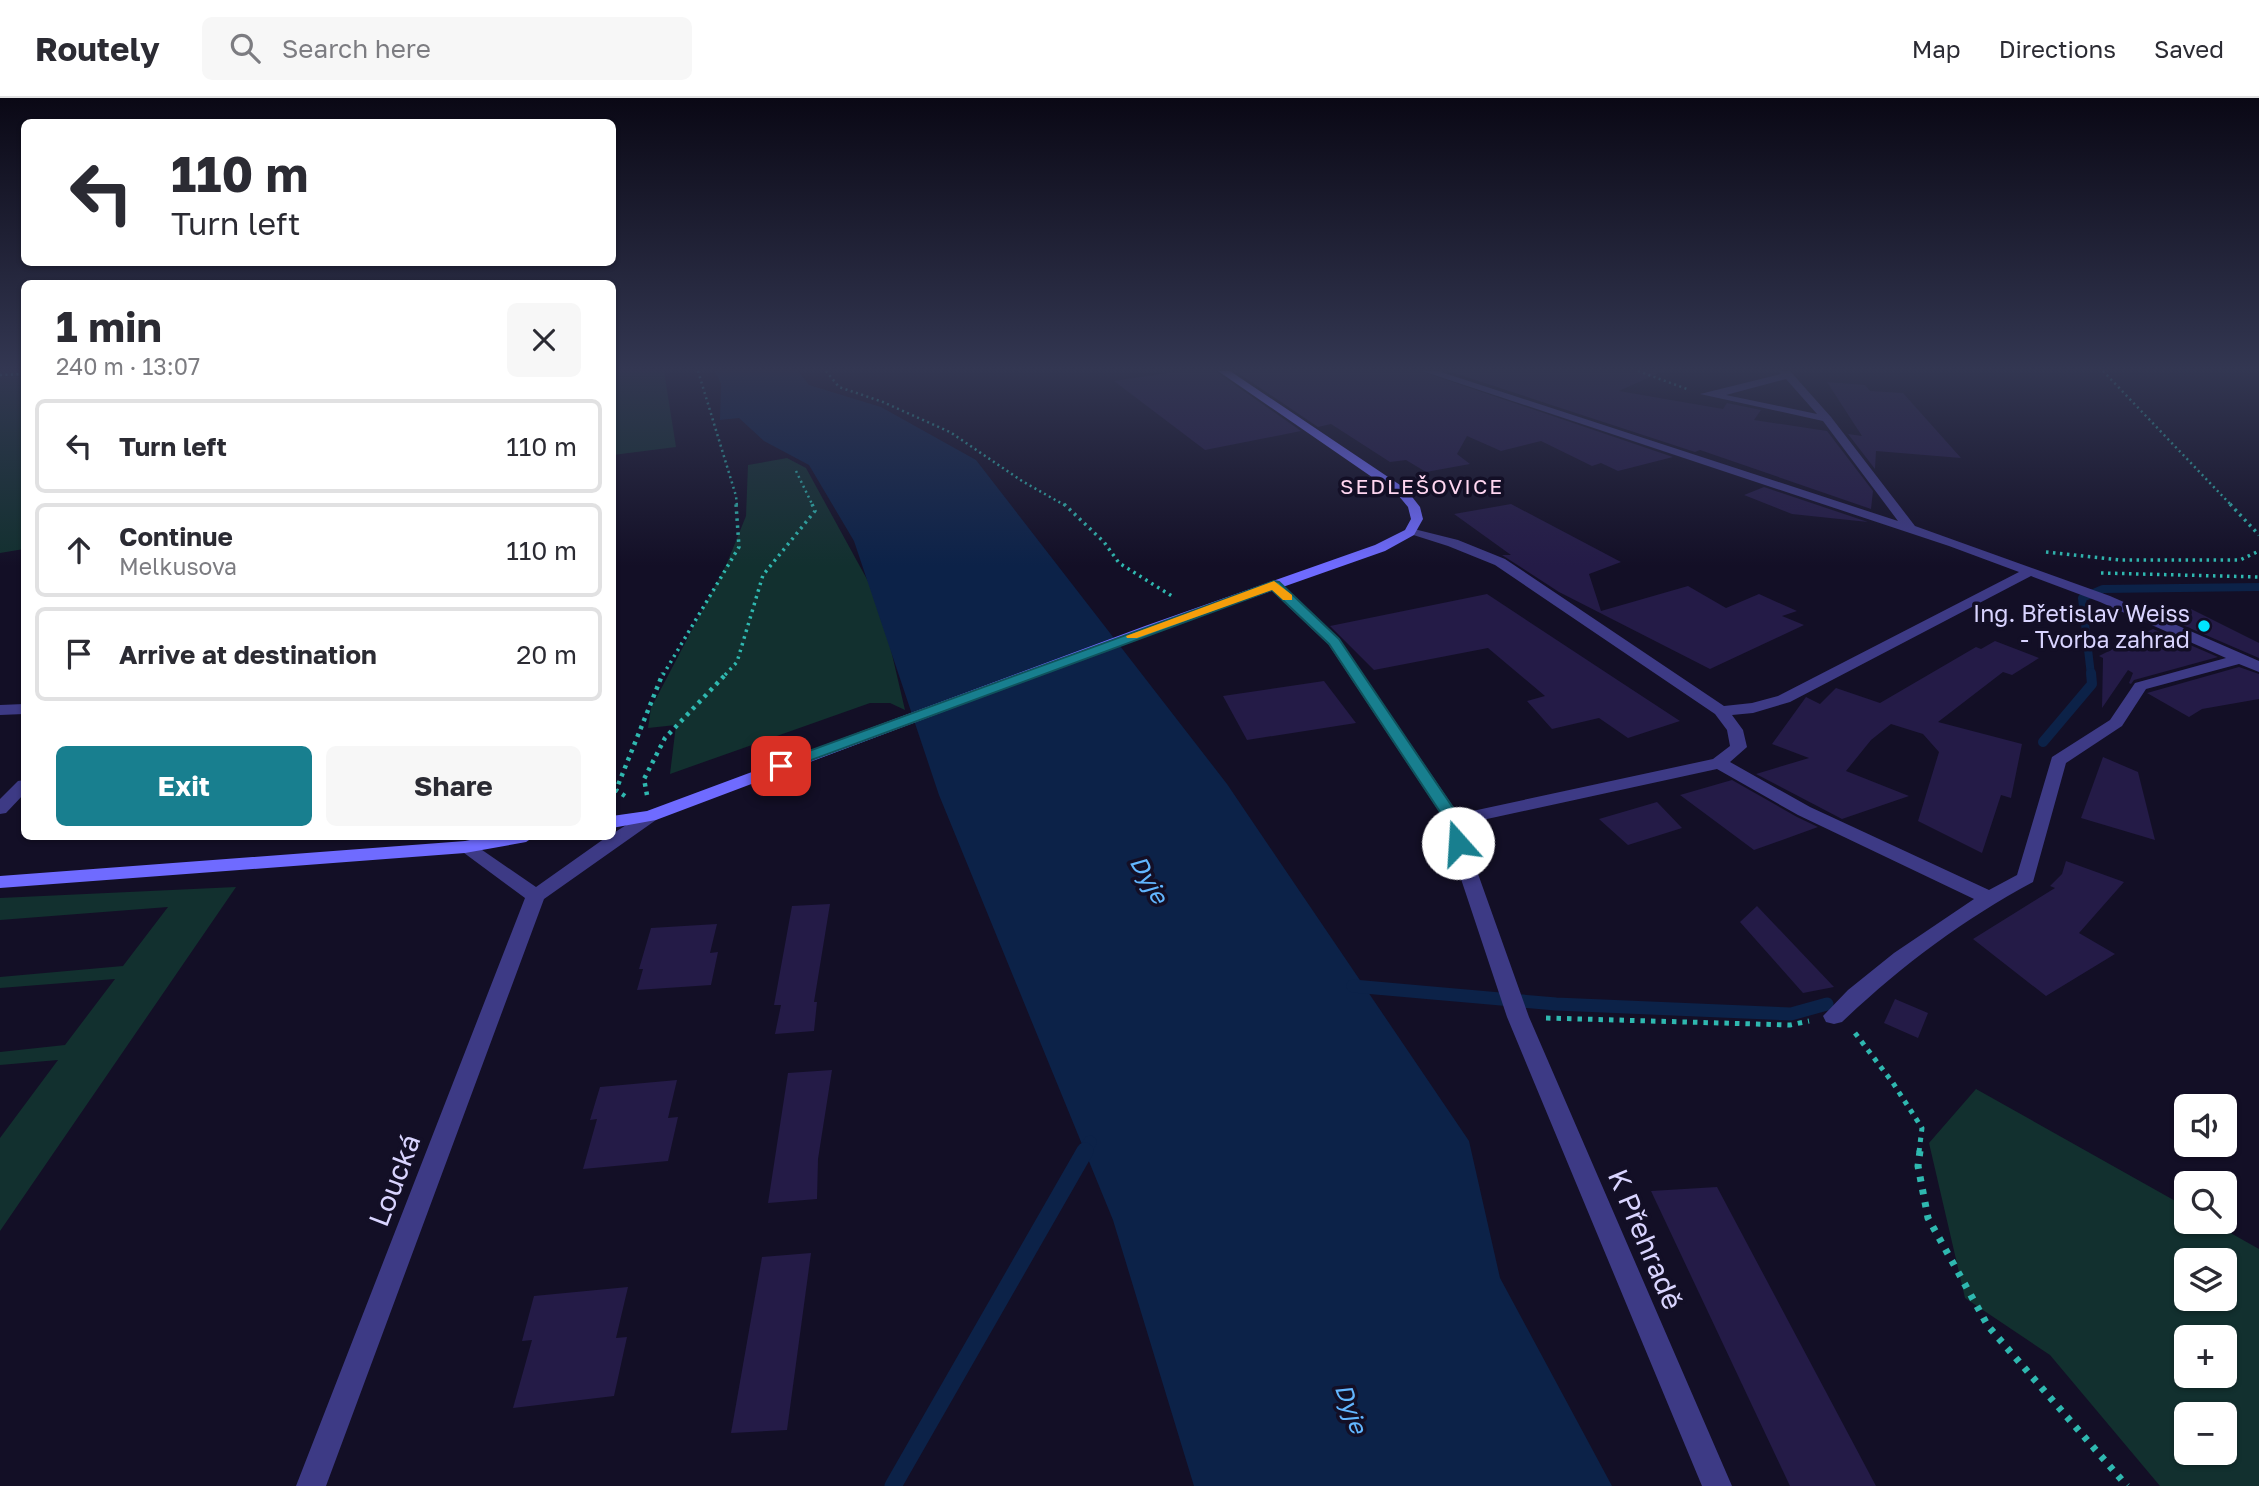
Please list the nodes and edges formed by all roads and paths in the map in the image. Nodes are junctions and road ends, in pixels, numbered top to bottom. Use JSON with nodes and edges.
{"nodes":[{"id":1,"x":718,"y":436,"type":"edge"},
{"id":2,"x":956,"y":436,"type":"edge"},
{"id":3,"x":1319,"y":436,"type":"edge"},
{"id":4,"x":1625,"y":436,"type":"edge"},
{"id":5,"x":1840,"y":436,"type":"edge"},
{"id":6,"x":2165,"y":436,"type":"edge"},
{"id":7,"x":796,"y":471,"type":"dead end"},
{"id":8,"x":1911,"y":529,"type":"junction"},
{"id":9,"x":1410,"y":532,"type":"junction"},
{"id":10,"x":2259,"y":535,"type":"edge"},
{"id":11,"x":2259,"y":551,"type":"edge"},
{"id":12,"x":2038,"y":552,"type":"dead end"},
{"id":13,"x":2030,"y":571,"type":"junction"},
{"id":14,"x":2097,"y":573,"type":"dead end"},
{"id":15,"x":2259,"y":577,"type":"edge"},
{"id":16,"x":1274,"y":585,"type":"junction"},
{"id":17,"x":1201,"y":611,"type":"junction"},
{"id":18,"x":2240,"y":659,"type":"junction"},
{"id":19,"x":2259,"y":667,"type":"edge"},
{"id":20,"x":21,"y":709,"type":"edge"},
{"id":21,"x":0,"y":710,"type":"edge"},
{"id":22,"x":1721,"y":712,"type":"junction"},
{"id":23,"x":1719,"y":763,"type":"junction"},
{"id":24,"x":21,"y":788,"type":"edge"},
{"id":25,"x":616,"y":789,"type":"edge"},
{"id":26,"x":616,"y":789,"type":"edge"},
{"id":27,"x":0,"y":809,"type":"edge"},
{"id":28,"x":650,"y":816,"type":"junction"},
{"id":29,"x":616,"y":821,"type":"edge"},
{"id":30,"x":1454,"y":821,"type":"junction"},
{"id":31,"x":504,"y":840,"type":"edge"},
{"id":32,"x":616,"y":840,"type":"edge"},
{"id":33,"x":616,"y":840,"type":"edge"},
{"id":34,"x":465,"y":847,"type":"junction"},
{"id":35,"x":0,"y":882,"type":"edge"},
{"id":36,"x":536,"y":896,"type":"junction"},
{"id":37,"x":1987,"y":897,"type":"junction"},
{"id":38,"x":1514,"y":1006,"type":"junction"},
{"id":39,"x":1839,"y":1011,"type":"junction"},
{"id":40,"x":311,"y":1486,"type":"edge"},
{"id":41,"x":1717,"y":1486,"type":"edge"},
{"id":42,"x":2127,"y":1486,"type":"edge"}],
"edges":[{"from":1,"to":25,"type":"path"},
{"from":2,"to":17,"type":"path"},
{"from":3,"to":9,"type":"street"},
{"from":4,"to":8,"type":"street"},
{"from":5,"to":8,"type":"street"},
{"from":6,"to":10,"type":"path"},
{"from":7,"to":28,"type":"path"},
{"from":8,"to":13,"type":"street"},
{"from":9,"to":16,"type":"street"},
{"from":9,"to":22,"type":"street"},
{"from":11,"to":12,"type":"path"},
{"from":13,"to":18,"type":"street"},
{"from":13,"to":22,"type":"street"},
{"from":14,"to":15,"type":"path"},
{"from":16,"to":17,"type":"street"},
{"from":16,"to":30,"type":"street"},
{"from":17,"to":28,"type":"street"},
{"from":18,"to":19,"type":"street"},
{"from":18,"to":37,"type":"street"},
{"from":20,"to":21,"type":"street"},
{"from":22,"to":23,"type":"street"},
{"from":23,"to":30,"type":"street"},
{"from":23,"to":37,"type":"street"},
{"from":24,"to":27,"type":"street"},
{"from":26,"to":28,"type":"path"},
{"from":28,"to":29,"type":"street"},
{"from":28,"to":32,"type":"street"},
{"from":30,"to":38,"type":"street","name":"K Přehradě"},
{"from":31,"to":34,"type":"street"},
{"from":33,"to":36,"type":"street"},
{"from":34,"to":35,"type":"street"},
{"from":34,"to":36,"type":"street"},
{"from":36,"to":40,"type":"street","name":"Loucká"},
{"from":37,"to":39,"type":"street"},
{"from":38,"to":39,"type":"path"},
{"from":38,"to":41,"type":"street","name":"K Přehradě"},
{"from":39,"to":42,"type":"path"}]}
